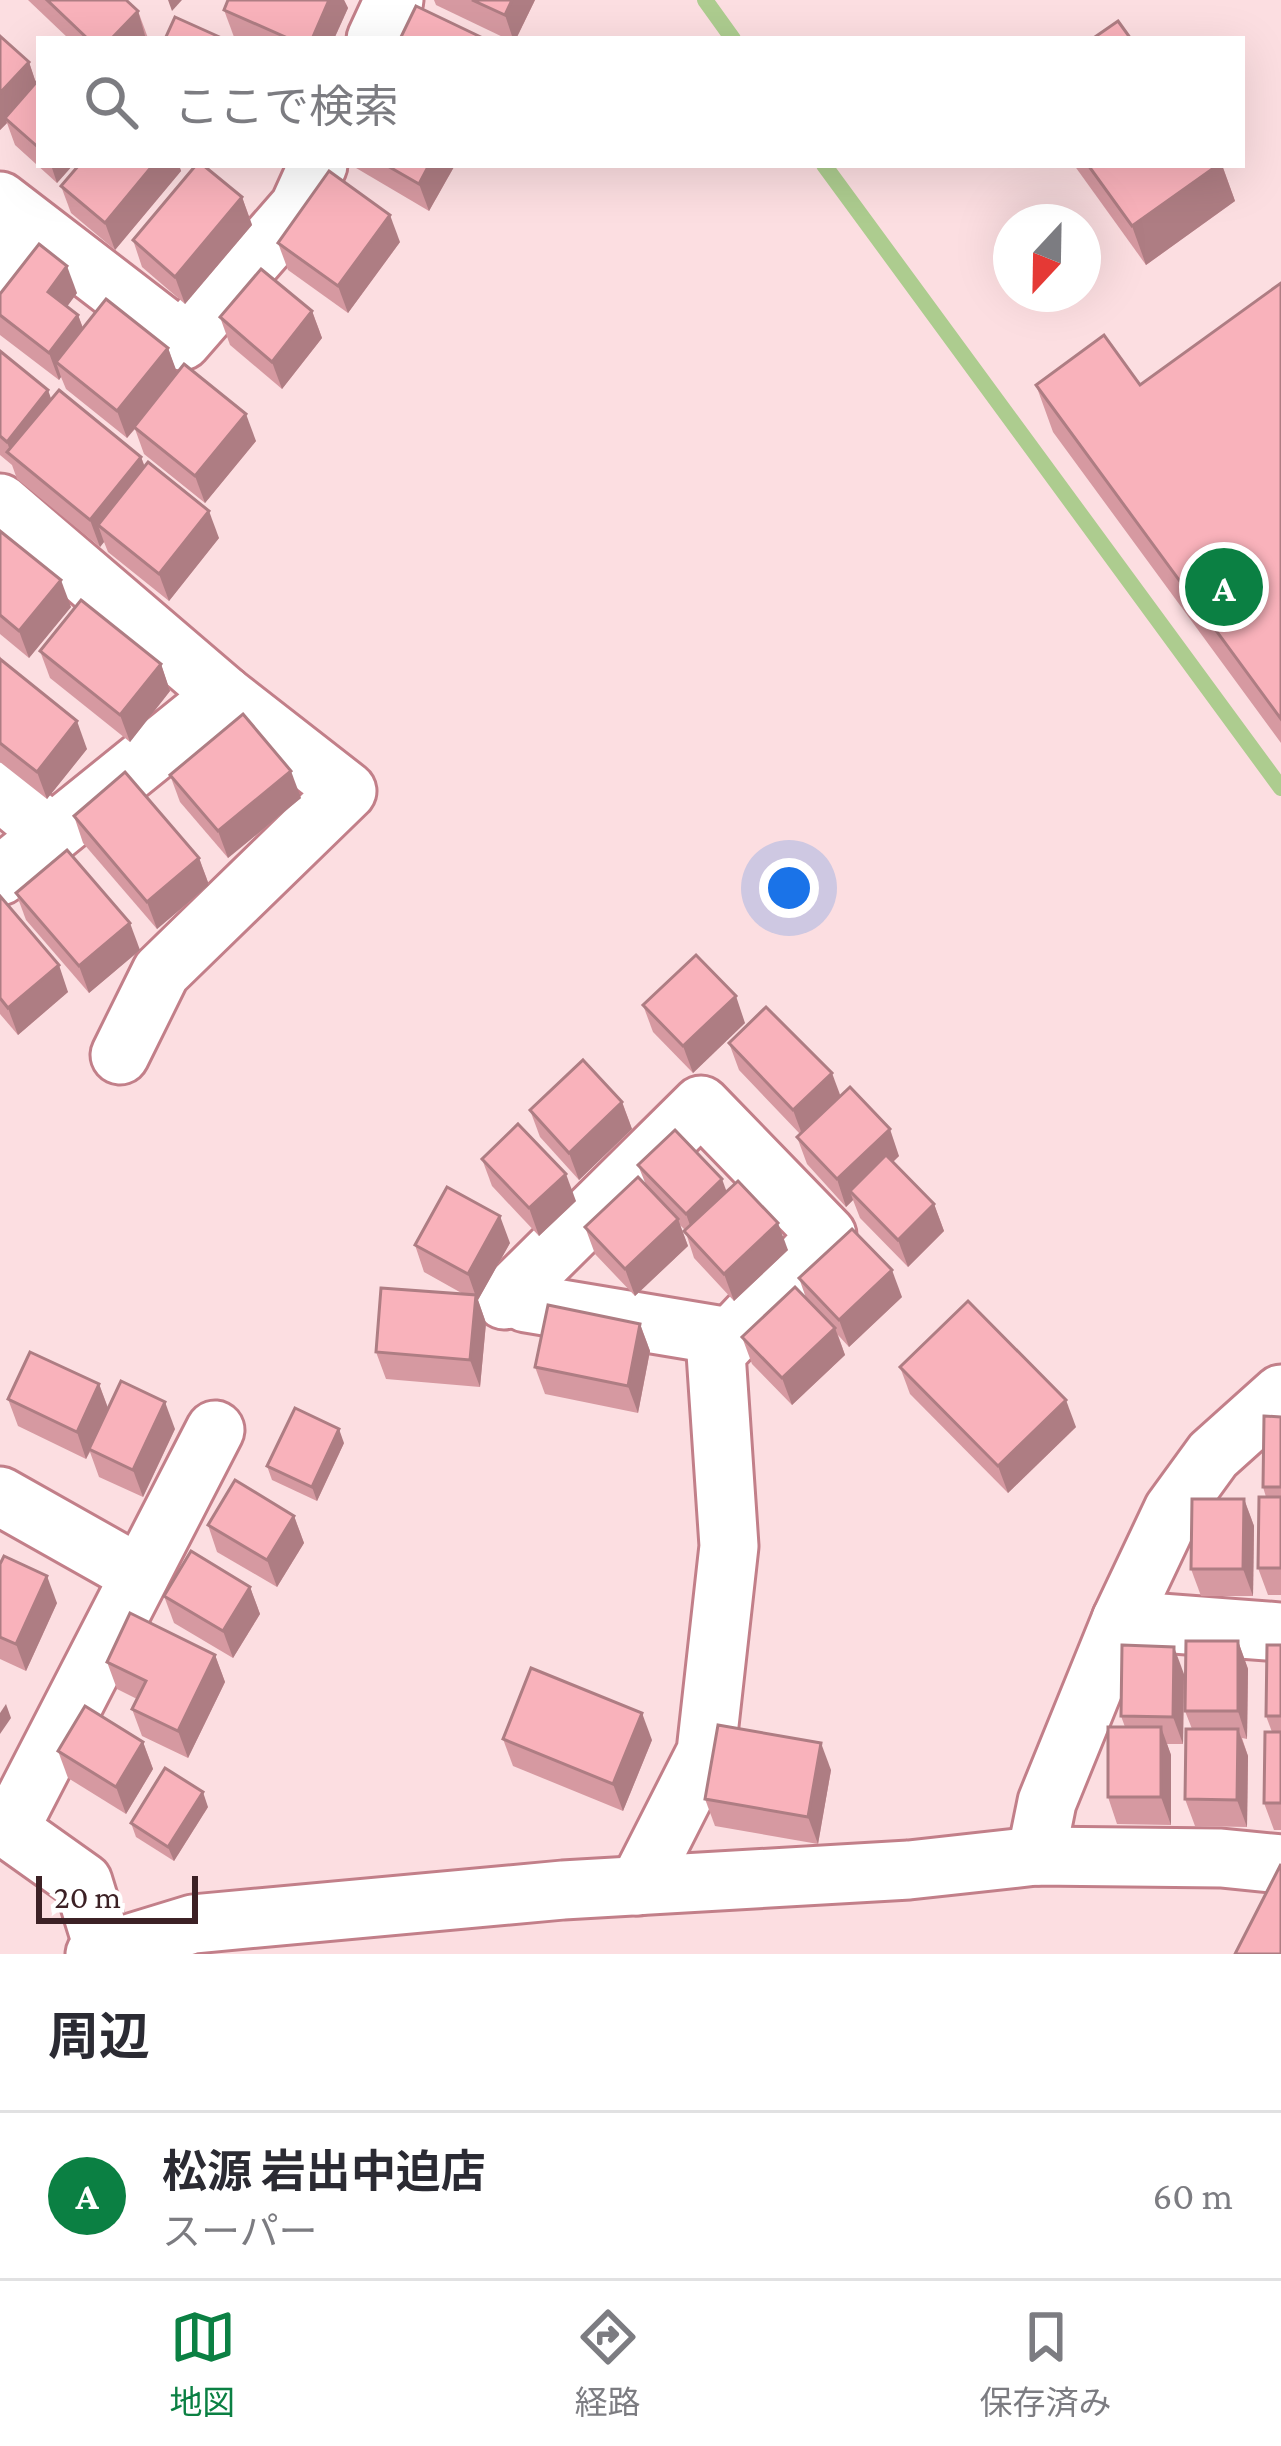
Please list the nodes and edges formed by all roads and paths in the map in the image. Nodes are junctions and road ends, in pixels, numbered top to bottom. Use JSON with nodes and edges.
{"nodes":[{"id":1,"x":394,"y":0,"type":"edge"},
{"id":2,"x":377,"y":36,"type":"edge"},
{"id":3,"x":317,"y":168,"type":"edge"},
{"id":4,"x":17,"y":216,"type":"edge"},
{"id":5,"x":0,"y":277,"type":"edge"},
{"id":6,"x":0,"y":503,"type":"edge"},
{"id":7,"x":224,"y":694,"type":"junction"},
{"id":8,"x":0,"y":791,"type":"edge"},
{"id":9,"x":52,"y":834,"type":"junction"},
{"id":10,"x":0,"y":876,"type":"edge"},
{"id":11,"x":120,"y":1054,"type":"dead end"},
{"id":12,"x":730,"y":1337,"type":"junction"},
{"id":13,"x":1281,"y":1394,"type":"edge"},
{"id":14,"x":215,"y":1430,"type":"dead end"},
{"id":15,"x":0,"y":1496,"type":"edge"},
{"id":16,"x":140,"y":1575,"type":"junction"},
{"id":17,"x":1121,"y":1620,"type":"junction"},
{"id":18,"x":1281,"y":1633,"type":"edge"},
{"id":19,"x":4,"y":1827,"type":"edge"},
{"id":20,"x":1036,"y":1856,"type":"junction"},
{"id":21,"x":1281,"y":1864,"type":"edge"},
{"id":22,"x":638,"y":1886,"type":"junction"},
{"id":23,"x":100,"y":1952,"type":"edge"}],
"edges":[{"from":1,"to":2,"type":"street"},
{"from":3,"to":4,"type":"street"},
{"from":4,"to":5,"type":"street"},
{"from":6,"to":7,"type":"street"},
{"from":7,"to":9,"type":"street"},
{"from":7,"to":11,"type":"street"},
{"from":8,"to":9,"type":"street"},
{"from":9,"to":10,"type":"street"},
{"from":12,"to":12,"type":"street"},
{"from":12,"to":22,"type":"street"},
{"from":13,"to":17,"type":"street"},
{"from":14,"to":16,"type":"street"},
{"from":15,"to":16,"type":"street"},
{"from":16,"to":19,"type":"street"},
{"from":17,"to":18,"type":"street"},
{"from":17,"to":20,"type":"street"},
{"from":19,"to":23,"type":"street"},
{"from":20,"to":21,"type":"street"},
{"from":20,"to":22,"type":"street"},
{"from":22,"to":23,"type":"street"}]}
